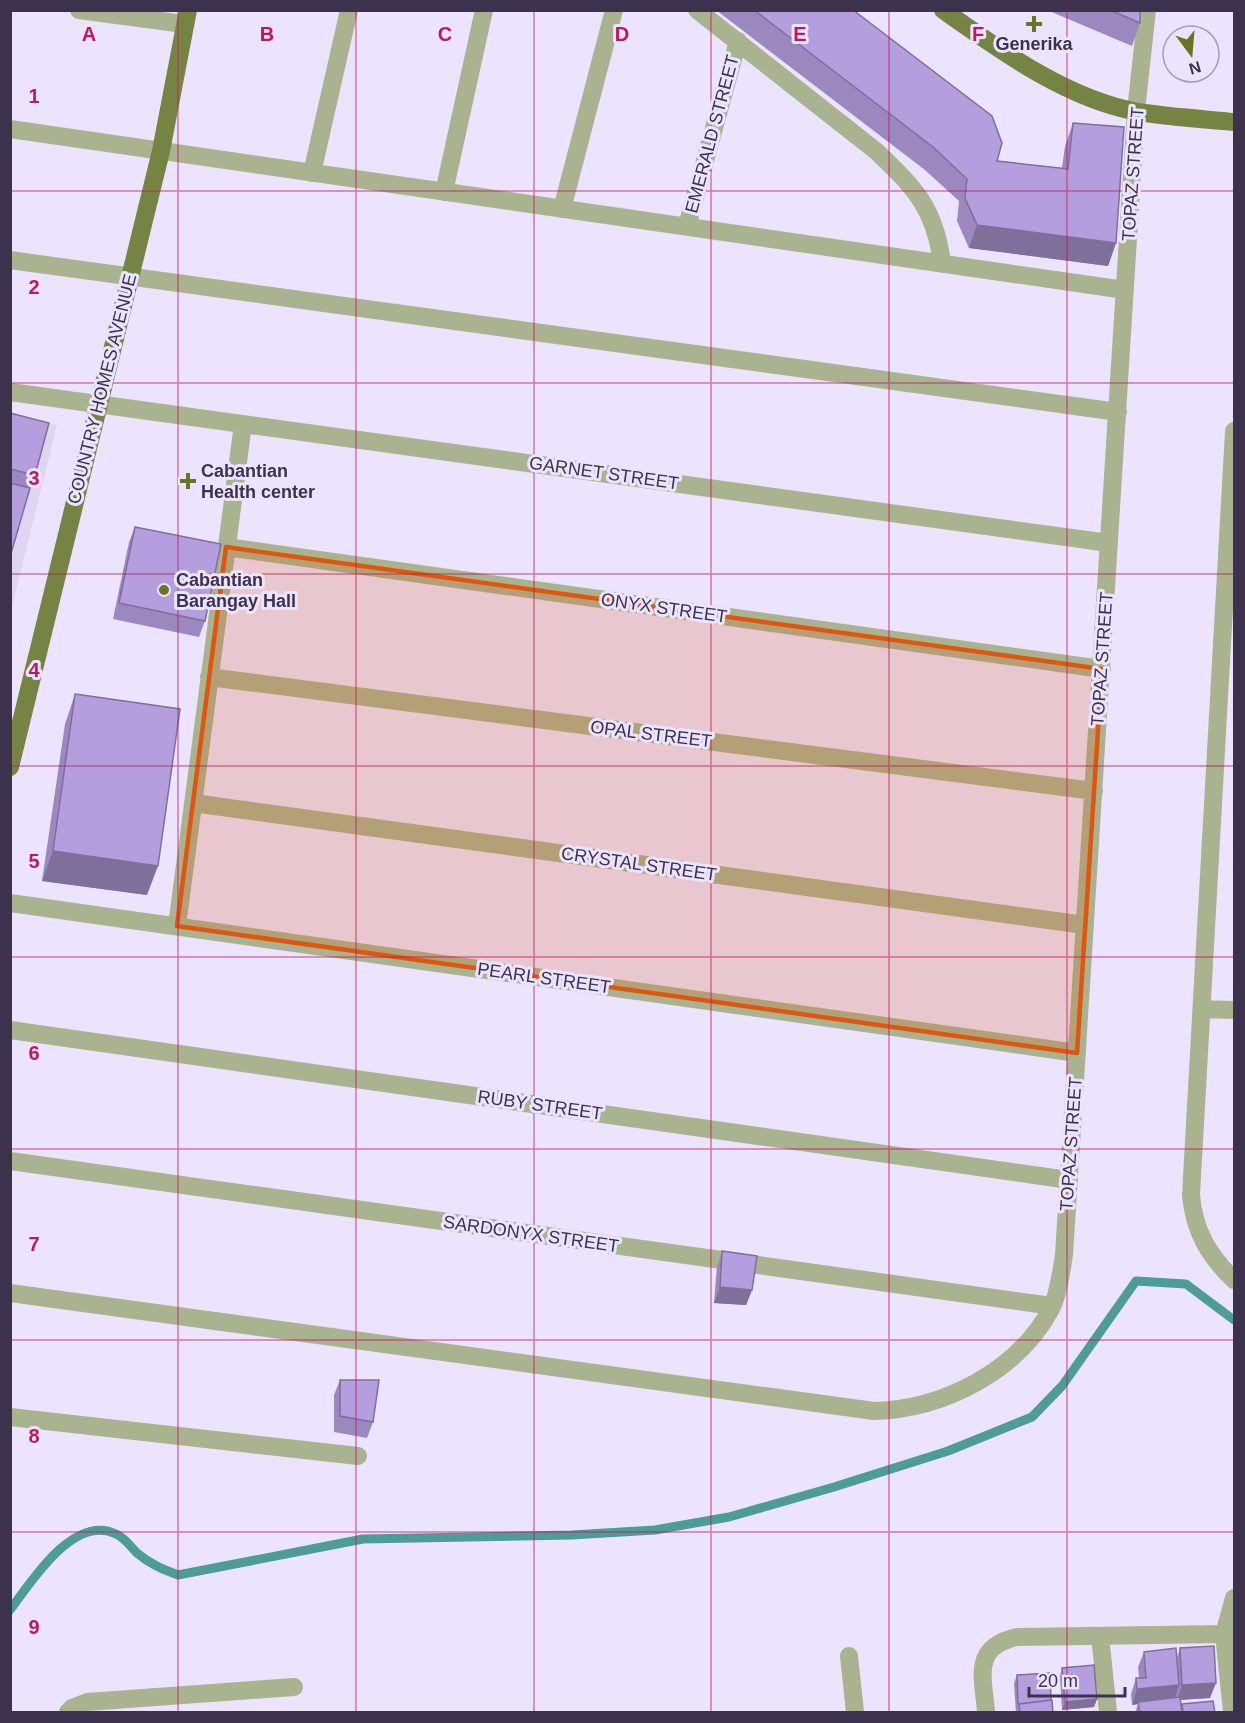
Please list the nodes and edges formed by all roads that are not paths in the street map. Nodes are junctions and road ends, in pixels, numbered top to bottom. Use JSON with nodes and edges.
{"nodes":[{"id":1,"x":79,"y":10,"type":"edge"},
{"id":2,"x":349,"y":10,"type":"edge"},
{"id":3,"x":484,"y":10,"type":"edge"},
{"id":4,"x":614,"y":10,"type":"edge"},
{"id":5,"x":697,"y":10,"type":"edge"},
{"id":6,"x":943,"y":10,"type":"edge"},
{"id":7,"x":1147,"y":10,"type":"edge"},
{"id":8,"x":186,"y":17,"type":"edge"},
{"id":9,"x":738,"y":41,"type":"junction"},
{"id":10,"x":1136,"y":111,"type":"junction"},
{"id":11,"x":1234,"y":122,"type":"edge"},
{"id":12,"x":10,"y":129,"type":"edge"},
{"id":13,"x":161,"y":151,"type":"junction"},
{"id":14,"x":312,"y":173,"type":"junction"},
{"id":15,"x":444,"y":192,"type":"junction"},
{"id":16,"x":562,"y":209,"type":"junction"},
{"id":17,"x":687,"y":226,"type":"junction"},
{"id":18,"x":10,"y":260,"type":"edge"},
{"id":19,"x":942,"y":263,"type":"junction"},
{"id":20,"x":130,"y":276,"type":"junction"},
{"id":21,"x":1125,"y":290,"type":"junction"},
{"id":22,"x":10,"y":392,"type":"edge"},
{"id":23,"x":98,"y":404,"type":"junction"},
{"id":24,"x":1118,"y":412,"type":"junction"},
{"id":25,"x":243,"y":424,"type":"junction"},
{"id":26,"x":1234,"y":431,"type":"edge"},
{"id":27,"x":1109,"y":543,"type":"junction"},
{"id":28,"x":226,"y":547,"type":"junction"},
{"id":29,"x":1102,"y":669,"type":"junction"},
{"id":30,"x":209,"y":677,"type":"junction"},
{"id":31,"x":10,"y":767,"type":"edge"},
{"id":32,"x":1094,"y":791,"type":"junction"},
{"id":33,"x":193,"y":803,"type":"junction"},
{"id":34,"x":10,"y":903,"type":"edge"},
{"id":35,"x":1085,"y":925,"type":"junction"},
{"id":36,"x":177,"y":926,"type":"junction"},
{"id":37,"x":1202,"y":1009,"type":"junction"},
{"id":38,"x":1234,"y":1010,"type":"edge"},
{"id":39,"x":10,"y":1030,"type":"edge"},
{"id":40,"x":1077,"y":1053,"type":"junction"},
{"id":41,"x":10,"y":1161,"type":"edge"},
{"id":42,"x":1069,"y":1180,"type":"junction"},
{"id":43,"x":1234,"y":1280,"type":"edge"},
{"id":44,"x":10,"y":1293,"type":"edge"},
{"id":45,"x":1052,"y":1306,"type":"junction"},
{"id":46,"x":10,"y":1417,"type":"edge"},
{"id":47,"x":358,"y":1456,"type":"dead end"},
{"id":48,"x":1234,"y":1598,"type":"edge"},
{"id":49,"x":1224,"y":1634,"type":"junction"},
{"id":50,"x":1100,"y":1636,"type":"junction"},
{"id":51,"x":849,"y":1656,"type":"dead end"},
{"id":52,"x":294,"y":1687,"type":"dead end"},
{"id":53,"x":68,"y":1713,"type":"edge"},
{"id":54,"x":855,"y":1713,"type":"edge"},
{"id":55,"x":986,"y":1713,"type":"edge"},
{"id":56,"x":1108,"y":1713,"type":"edge"},
{"id":57,"x":1232,"y":1713,"type":"edge"}],
"edges":[{"from":1,"to":8,"type":"street"},
{"from":2,"to":14,"type":"street"},
{"from":3,"to":15,"type":"street"},
{"from":4,"to":16,"type":"street"},
{"from":5,"to":9,"type":"street"},
{"from":6,"to":10,"type":"main road"},
{"from":7,"to":10,"type":"street","name":"TOPAZ STREET"},
{"from":8,"to":13,"type":"main road","name":"COUNTRY HOMES AVENUE"},
{"from":9,"to":17,"type":"street","name":"EMERALD STREET"},
{"from":9,"to":19,"type":"street"},
{"from":10,"to":11,"type":"main road"},
{"from":10,"to":21,"type":"street","name":"TOPAZ STREET"},
{"from":12,"to":13,"type":"street"},
{"from":13,"to":14,"type":"street"},
{"from":13,"to":20,"type":"main road","name":"COUNTRY HOMES AVENUE"},
{"from":14,"to":15,"type":"street"},
{"from":15,"to":16,"type":"street"},
{"from":16,"to":17,"type":"street"},
{"from":17,"to":19,"type":"street"},
{"from":18,"to":20,"type":"street"},
{"from":19,"to":21,"type":"street"},
{"from":20,"to":23,"type":"main road","name":"COUNTRY HOMES AVENUE"},
{"from":20,"to":24,"type":"street"},
{"from":21,"to":24,"type":"street","name":"TOPAZ STREET"},
{"from":22,"to":23,"type":"street","name":"GARNET STREET"},
{"from":23,"to":25,"type":"street","name":"GARNET STREET"},
{"from":23,"to":31,"type":"main road","name":"COUNTRY HOMES AVENUE"},
{"from":24,"to":27,"type":"street","name":"TOPAZ STREET"},
{"from":25,"to":27,"type":"street","name":"GARNET STREET"},
{"from":25,"to":28,"type":"street"},
{"from":26,"to":37,"type":"street"},
{"from":27,"to":29,"type":"street","name":"TOPAZ STREET"},
{"from":28,"to":29,"type":"street","name":"ONYX STREET"},
{"from":28,"to":30,"type":"street"},
{"from":29,"to":32,"type":"street","name":"TOPAZ STREET"},
{"from":30,"to":32,"type":"street","name":"OPAL STREET"},
{"from":30,"to":33,"type":"street"},
{"from":32,"to":35,"type":"street","name":"TOPAZ STREET"},
{"from":33,"to":35,"type":"street","name":"CRYSTAL STREET"},
{"from":33,"to":36,"type":"street"},
{"from":34,"to":36,"type":"street","name":"PEARL STREET"},
{"from":35,"to":40,"type":"street","name":"TOPAZ STREET"},
{"from":36,"to":40,"type":"street","name":"PEARL STREET"},
{"from":37,"to":38,"type":"street"},
{"from":37,"to":43,"type":"street"},
{"from":39,"to":42,"type":"street","name":"RUBY STREET"},
{"from":40,"to":42,"type":"street","name":"TOPAZ STREET"},
{"from":41,"to":45,"type":"street","name":"SARDONYX STREET"},
{"from":42,"to":45,"type":"street","name":"TOPAZ STREET"},
{"from":44,"to":45,"type":"street","name":"TOPAZ STREET"},
{"from":46,"to":47,"type":"street"},
{"from":48,"to":49,"type":"street"},
{"from":49,"to":50,"type":"street"},
{"from":49,"to":57,"type":"street"},
{"from":50,"to":55,"type":"street"},
{"from":50,"to":56,"type":"street"},
{"from":51,"to":54,"type":"street"},
{"from":52,"to":53,"type":"street"}]}
